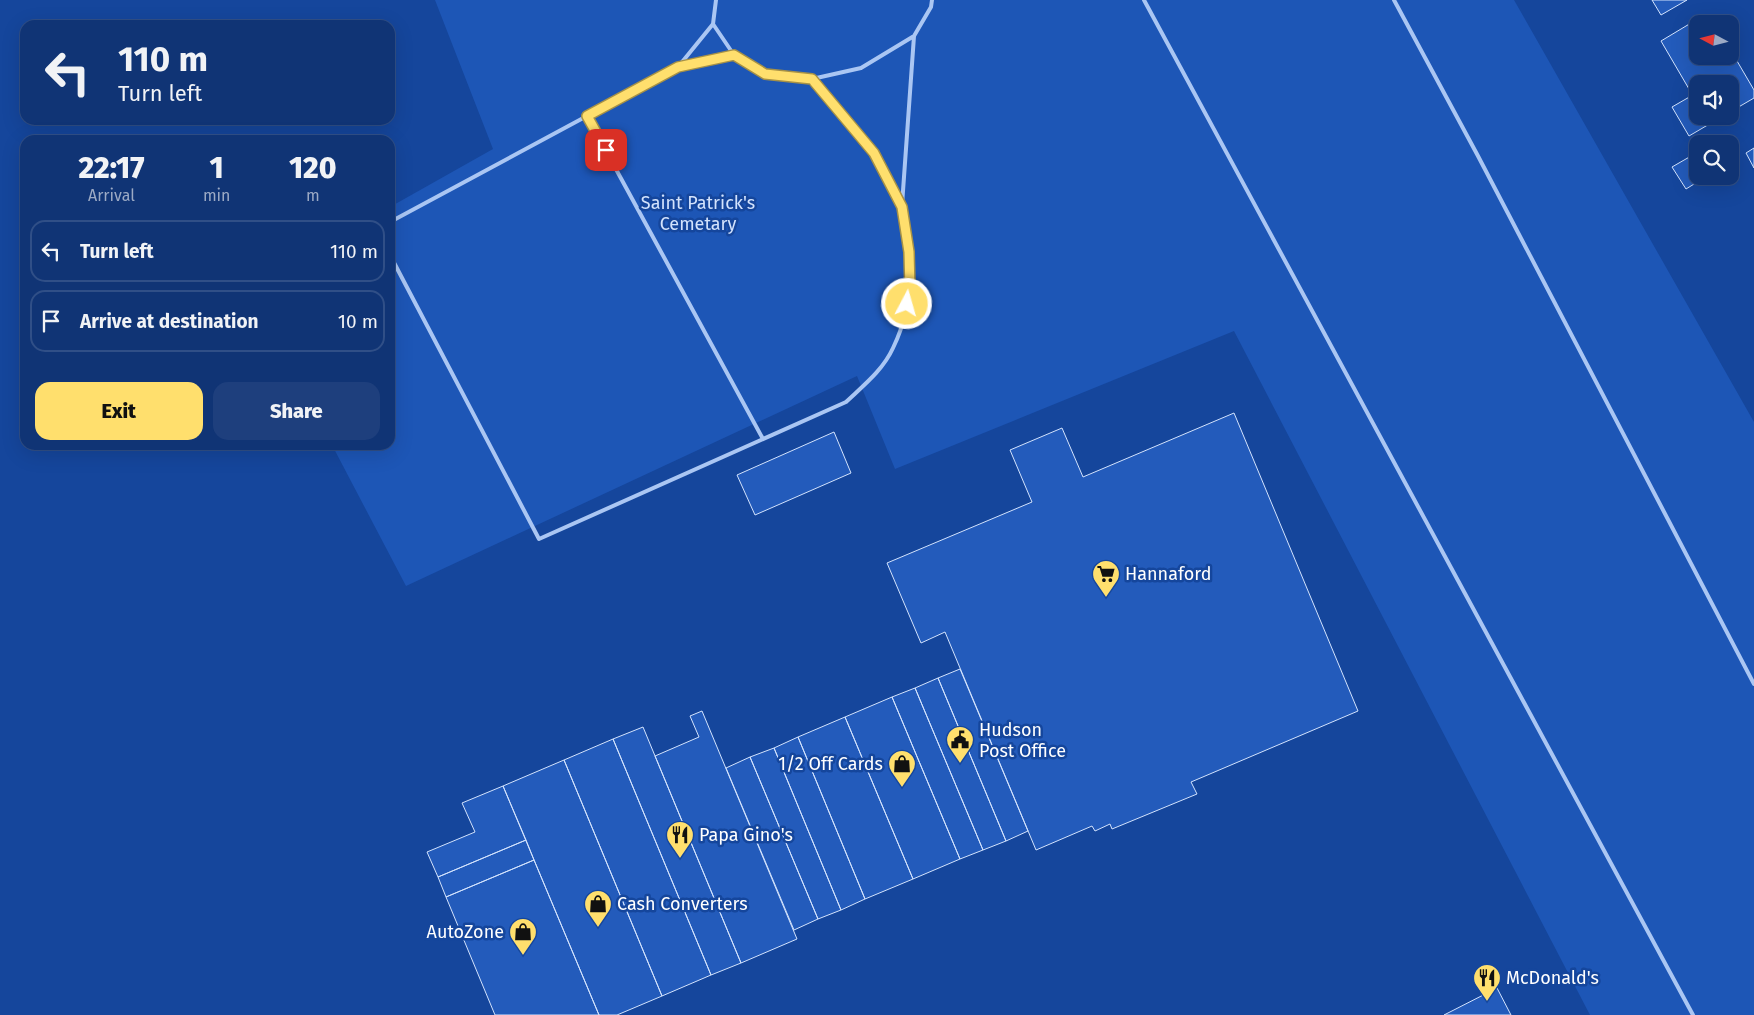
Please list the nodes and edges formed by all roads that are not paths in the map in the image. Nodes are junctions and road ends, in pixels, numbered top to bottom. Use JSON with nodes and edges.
{"nodes":[{"id":1,"x":716,"y":0,"type":"edge"},
{"id":2,"x":932,"y":0,"type":"edge"},
{"id":3,"x":1144,"y":0,"type":"edge"},
{"id":4,"x":1394,"y":0,"type":"edge"},
{"id":5,"x":713,"y":24,"type":"junction"},
{"id":6,"x":914,"y":36,"type":"junction"},
{"id":7,"x":734,"y":55,"type":"junction"},
{"id":8,"x":678,"y":67,"type":"junction"},
{"id":9,"x":812,"y":79,"type":"junction"},
{"id":10,"x":587,"y":116,"type":"junction"},
{"id":11,"x":902,"y":207,"type":"junction"},
{"id":12,"x":395,"y":219,"type":"edge"},
{"id":13,"x":395,"y":265,"type":"edge"},
{"id":14,"x":763,"y":439,"type":"junction"},
{"id":15,"x":1754,"y":684,"type":"edge"},
{"id":16,"x":1693,"y":1015,"type":"edge"}],
"edges":[{"from":1,"to":5,"type":"lane"},
{"from":2,"to":6,"type":"lane"},
{"from":3,"to":16,"type":"lane"},
{"from":4,"to":15,"type":"lane"},
{"from":5,"to":7,"type":"lane"},
{"from":5,"to":8,"type":"lane"},
{"from":6,"to":9,"type":"lane"},
{"from":6,"to":11,"type":"lane"},
{"from":7,"to":8,"type":"lane"},
{"from":7,"to":9,"type":"lane"},
{"from":8,"to":10,"type":"lane"},
{"from":9,"to":11,"type":"lane"},
{"from":10,"to":12,"type":"lane"},
{"from":10,"to":14,"type":"lane"},
{"from":11,"to":14,"type":"lane"},
{"from":13,"to":14,"type":"lane"}]}
